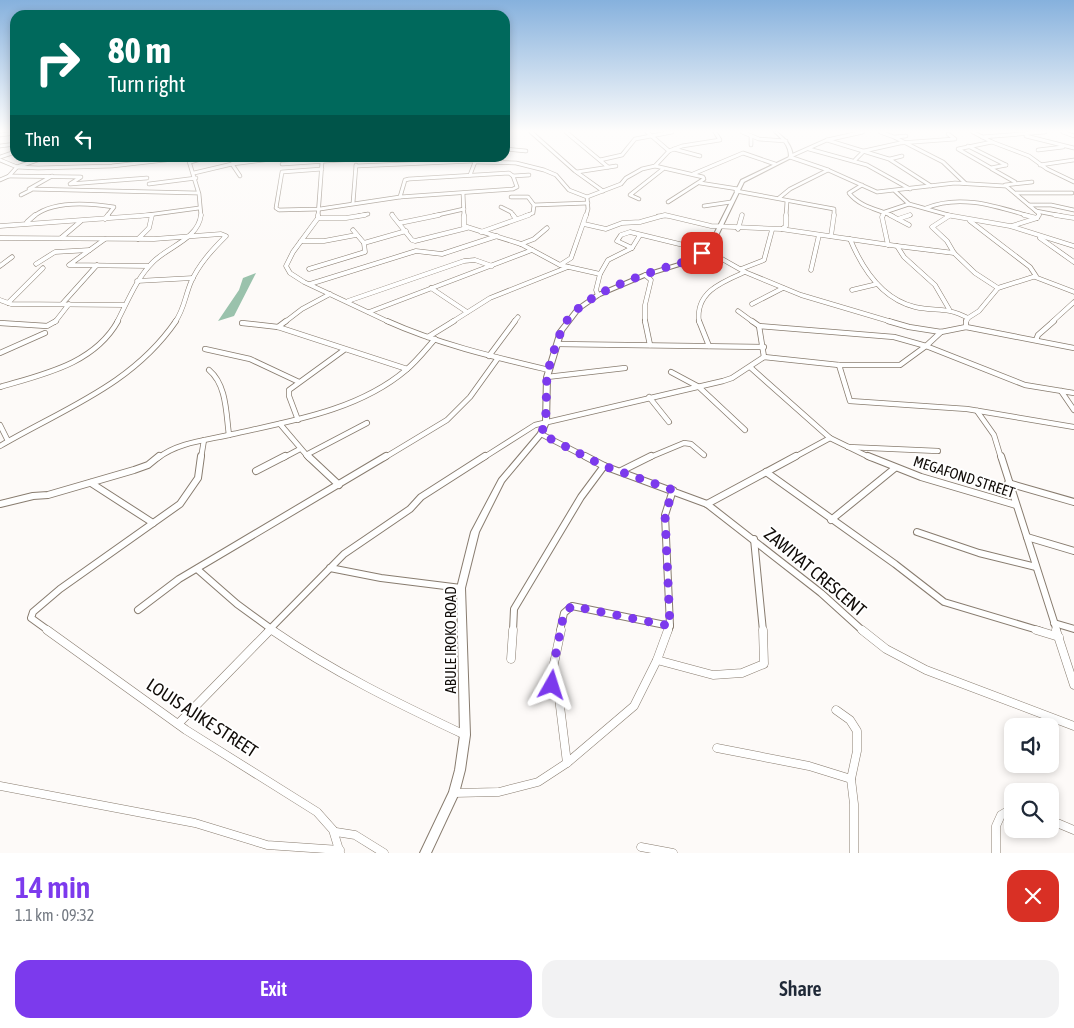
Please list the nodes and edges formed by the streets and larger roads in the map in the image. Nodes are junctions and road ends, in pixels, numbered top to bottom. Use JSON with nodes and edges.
{"nodes":[{"id":1,"x":13,"y":172,"type":"edge"},
{"id":2,"x":199,"y":172,"type":"edge"},
{"id":3,"x":237,"y":172,"type":"edge"},
{"id":4,"x":284,"y":172,"type":"edge"},
{"id":5,"x":322,"y":172,"type":"edge"},
{"id":6,"x":356,"y":172,"type":"edge"},
{"id":7,"x":471,"y":172,"type":"edge"},
{"id":8,"x":550,"y":172,"type":"edge"},
{"id":9,"x":577,"y":172,"type":"edge"},
{"id":10,"x":637,"y":172,"type":"edge"},
{"id":11,"x":659,"y":172,"type":"edge"},
{"id":12,"x":679,"y":172,"type":"edge"},
{"id":13,"x":703,"y":172,"type":"edge"},
{"id":14,"x":759,"y":172,"type":"edge"},
{"id":15,"x":824,"y":172,"type":"edge"},
{"id":16,"x":832,"y":172,"type":"edge"},
{"id":17,"x":881,"y":172,"type":"edge"},
{"id":18,"x":909,"y":172,"type":"edge"},
{"id":19,"x":954,"y":172,"type":"edge"},
{"id":20,"x":998,"y":172,"type":"edge"},
{"id":21,"x":1054,"y":172,"type":"edge"},
{"id":22,"x":145,"y":173,"type":"dead end"},
{"id":23,"x":194,"y":173,"type":"joint"},
{"id":24,"x":699,"y":174,"type":"junction"},
{"id":25,"x":470,"y":175,"type":"junction"},
{"id":26,"x":529,"y":175,"type":"dead end"},
{"id":27,"x":8,"y":176,"type":"junction"},
{"id":28,"x":52,"y":176,"type":"junction"},
{"id":29,"x":240,"y":176,"type":"dead end"},
{"id":30,"x":513,"y":176,"type":"junction"},
{"id":31,"x":147,"y":178,"type":"junction"},
{"id":32,"x":196,"y":178,"type":"junction"},
{"id":33,"x":0,"y":180,"type":"edge"},
{"id":34,"x":104,"y":182,"type":"junction"},
{"id":35,"x":700,"y":182,"type":"junction"},
{"id":36,"x":1015,"y":182,"type":"junction"},
{"id":37,"x":1032,"y":182,"type":"dead end"},
{"id":38,"x":1074,"y":182,"type":"edge"},
{"id":39,"x":965,"y":183,"type":"junction"},
{"id":40,"x":149,"y":184,"type":"junction"},
{"id":41,"x":862,"y":185,"type":"junction"},
{"id":42,"x":932,"y":186,"type":"junction"},
{"id":43,"x":1005,"y":186,"type":"junction"},
{"id":44,"x":910,"y":189,"type":"junction"},
{"id":45,"x":31,"y":190,"type":"junction"},
{"id":46,"x":737,"y":190,"type":"junction"},
{"id":47,"x":99,"y":191,"type":"junction"},
{"id":48,"x":603,"y":191,"type":"junction"},
{"id":49,"x":895,"y":191,"type":"junction"},
{"id":50,"x":147,"y":192,"type":"junction"},
{"id":51,"x":197,"y":193,"type":"junction"},
{"id":52,"x":463,"y":193,"type":"junction"},
{"id":53,"x":1072,"y":193,"type":"dead end"},
{"id":54,"x":1016,"y":194,"type":"junction"},
{"id":55,"x":21,"y":195,"type":"dead end"},
{"id":56,"x":400,"y":197,"type":"junction"},
{"id":57,"x":511,"y":197,"type":"dead end"},
{"id":58,"x":587,"y":197,"type":"junction"},
{"id":59,"x":778,"y":198,"type":"junction"},
{"id":60,"x":639,"y":199,"type":"dead end"},
{"id":61,"x":787,"y":201,"type":"junction"},
{"id":62,"x":668,"y":202,"type":"dead end"},
{"id":63,"x":731,"y":202,"type":"junction"},
{"id":64,"x":353,"y":203,"type":"junction"},
{"id":65,"x":588,"y":203,"type":"junction"},
{"id":66,"x":908,"y":204,"type":"junction"},
{"id":67,"x":534,"y":205,"type":"junction"},
{"id":68,"x":1029,"y":205,"type":"junction"},
{"id":69,"x":704,"y":206,"type":"dead end"},
{"id":70,"x":501,"y":207,"type":"dead end"},
{"id":71,"x":199,"y":208,"type":"junction"},
{"id":72,"x":926,"y":208,"type":"junction"},
{"id":73,"x":320,"y":209,"type":"junction"},
{"id":74,"x":464,"y":209,"type":"junction"},
{"id":75,"x":1074,"y":210,"type":"edge"},
{"id":76,"x":1036,"y":211,"type":"junction"},
{"id":77,"x":885,"y":212,"type":"junction"},
{"id":78,"x":368,"y":214,"type":"dead end"},
{"id":79,"x":392,"y":214,"type":"dead end"},
{"id":80,"x":152,"y":215,"type":"junction"},
{"id":81,"x":742,"y":215,"type":"dead end"},
{"id":82,"x":910,"y":215,"type":"dead end"},
{"id":83,"x":949,"y":216,"type":"junction"},
{"id":84,"x":318,"y":218,"type":"junction"},
{"id":85,"x":1037,"y":218,"type":"junction"},
{"id":86,"x":1074,"y":218,"type":"edge"},
{"id":87,"x":104,"y":219,"type":"junction"},
{"id":88,"x":516,"y":219,"type":"junction"},
{"id":89,"x":898,"y":219,"type":"junction"},
{"id":90,"x":969,"y":220,"type":"junction"},
{"id":91,"x":81,"y":221,"type":"junction"},
{"id":92,"x":26,"y":222,"type":"junction"},
{"id":93,"x":640,"y":222,"type":"junction"},
{"id":94,"x":400,"y":223,"type":"junction"},
{"id":95,"x":584,"y":224,"type":"junction"},
{"id":96,"x":909,"y":225,"type":"dead end"},
{"id":97,"x":0,"y":226,"type":"edge"},
{"id":98,"x":1010,"y":226,"type":"junction"},
{"id":99,"x":718,"y":227,"type":"junction"},
{"id":100,"x":467,"y":228,"type":"junction"},
{"id":101,"x":547,"y":228,"type":"dead end"},
{"id":102,"x":738,"y":229,"type":"junction"},
{"id":103,"x":354,"y":230,"type":"dead end"},
{"id":104,"x":772,"y":230,"type":"junction"},
{"id":105,"x":781,"y":230,"type":"junction"},
{"id":106,"x":406,"y":231,"type":"junction"},
{"id":107,"x":481,"y":232,"type":"junction"},
{"id":108,"x":630,"y":232,"type":"junction"},
{"id":109,"x":356,"y":235,"type":"junction"},
{"id":110,"x":640,"y":235,"type":"junction"},
{"id":111,"x":819,"y":235,"type":"junction"},
{"id":112,"x":497,"y":236,"type":"junction"},
{"id":113,"x":831,"y":236,"type":"junction"},
{"id":114,"x":1037,"y":236,"type":"junction"},
{"id":115,"x":0,"y":238,"type":"edge"},
{"id":116,"x":186,"y":238,"type":"junction"},
{"id":117,"x":60,"y":239,"type":"junction"},
{"id":118,"x":105,"y":239,"type":"junction"},
{"id":119,"x":138,"y":239,"type":"junction"},
{"id":120,"x":850,"y":239,"type":"junction"},
{"id":121,"x":1074,"y":240,"type":"edge"},
{"id":122,"x":301,"y":241,"type":"junction"},
{"id":123,"x":364,"y":243,"type":"junction"},
{"id":124,"x":1063,"y":243,"type":"junction"},
{"id":125,"x":521,"y":244,"type":"junction"},
{"id":126,"x":888,"y":245,"type":"junction"},
{"id":127,"x":897,"y":246,"type":"junction"},
{"id":128,"x":1074,"y":246,"type":"edge"},
{"id":129,"x":632,"y":248,"type":"junction"},
{"id":130,"x":91,"y":250,"type":"junction"},
{"id":131,"x":532,"y":250,"type":"junction"},
{"id":132,"x":708,"y":251,"type":"junction"},
{"id":133,"x":954,"y":253,"type":"junction"},
{"id":134,"x":12,"y":257,"type":"dead end"},
{"id":135,"x":1074,"y":262,"type":"edge"},
{"id":136,"x":36,"y":264,"type":"dead end"},
{"id":137,"x":97,"y":265,"type":"junction"},
{"id":138,"x":560,"y":265,"type":"junction"},
{"id":139,"x":0,"y":266,"type":"edge"},
{"id":140,"x":148,"y":266,"type":"junction"},
{"id":141,"x":492,"y":266,"type":"junction"},
{"id":142,"x":43,"y":268,"type":"dead end"},
{"id":143,"x":568,"y":268,"type":"junction"},
{"id":144,"x":308,"y":269,"type":"dead end"},
{"id":145,"x":743,"y":270,"type":"junction"},
{"id":146,"x":811,"y":270,"type":"dead end"},
{"id":147,"x":600,"y":274,"type":"junction"},
{"id":148,"x":645,"y":275,"type":"junction"},
{"id":149,"x":1035,"y":277,"type":"junction"},
{"id":150,"x":193,"y":278,"type":"junction"},
{"id":151,"x":138,"y":281,"type":"junction"},
{"id":152,"x":309,"y":284,"type":"junction"},
{"id":153,"x":877,"y":284,"type":"junction"},
{"id":154,"x":431,"y":288,"type":"junction"},
{"id":155,"x":783,"y":288,"type":"junction"},
{"id":156,"x":998,"y":288,"type":"junction"},
{"id":157,"x":852,"y":290,"type":"dead end"},
{"id":158,"x":1074,"y":292,"type":"edge"},
{"id":159,"x":330,"y":294,"type":"junction"},
{"id":160,"x":598,"y":295,"type":"junction"},
{"id":161,"x":0,"y":300,"type":"edge"},
{"id":162,"x":347,"y":301,"type":"junction"},
{"id":163,"x":1074,"y":302,"type":"edge"},
{"id":164,"x":8,"y":303,"type":"junction"},
{"id":165,"x":62,"y":304,"type":"junction"},
{"id":166,"x":69,"y":304,"type":"junction"},
{"id":167,"x":752,"y":304,"type":"dead end"},
{"id":168,"x":124,"y":305,"type":"junction"},
{"id":169,"x":949,"y":309,"type":"junction"},
{"id":170,"x":738,"y":311,"type":"dead end"},
{"id":171,"x":369,"y":312,"type":"junction"},
{"id":172,"x":467,"y":312,"type":"junction"},
{"id":173,"x":518,"y":317,"type":"dead end"},
{"id":174,"x":968,"y":318,"type":"junction"},
{"id":175,"x":0,"y":323,"type":"edge"},
{"id":176,"x":242,"y":323,"type":"dead end"},
{"id":177,"x":760,"y":326,"type":"junction"},
{"id":178,"x":966,"y":326,"type":"junction"},
{"id":179,"x":278,"y":327,"type":"junction"},
{"id":180,"x":940,"y":332,"type":"junction"},
{"id":181,"x":45,"y":333,"type":"dead end"},
{"id":182,"x":428,"y":337,"type":"junction"},
{"id":183,"x":435,"y":339,"type":"junction"},
{"id":184,"x":1036,"y":340,"type":"junction"},
{"id":185,"x":557,"y":344,"type":"junction"},
{"id":186,"x":650,"y":345,"type":"junction"},
{"id":187,"x":709,"y":346,"type":"junction"},
{"id":188,"x":926,"y":346,"type":"junction"},
{"id":189,"x":764,"y":347,"type":"junction"},
{"id":190,"x":1074,"y":348,"type":"edge"},
{"id":191,"x":205,"y":349,"type":"dead end"},
{"id":192,"x":344,"y":350,"type":"junction"},
{"id":193,"x":0,"y":353,"type":"edge"},
{"id":194,"x":489,"y":356,"type":"junction"},
{"id":195,"x":764,"y":357,"type":"junction"},
{"id":196,"x":498,"y":358,"type":"junction"},
{"id":197,"x":839,"y":365,"type":"junction"},
{"id":198,"x":750,"y":367,"type":"junction"},
{"id":199,"x":625,"y":368,"type":"dead end"},
{"id":200,"x":407,"y":369,"type":"junction"},
{"id":201,"x":209,"y":370,"type":"dead end"},
{"id":202,"x":671,"y":372,"type":"dead end"},
{"id":203,"x":548,"y":374,"type":"junction"},
{"id":204,"x":299,"y":382,"type":"junction"},
{"id":205,"x":0,"y":387,"type":"edge"},
{"id":206,"x":699,"y":387,"type":"junction"},
{"id":207,"x":1060,"y":391,"type":"junction"},
{"id":208,"x":1074,"y":393,"type":"edge"},
{"id":209,"x":649,"y":397,"type":"junction"},
{"id":210,"x":1074,"y":410,"type":"edge"},
{"id":211,"x":977,"y":411,"type":"junction"},
{"id":212,"x":298,"y":420,"type":"junction"},
{"id":213,"x":546,"y":422,"type":"junction"},
{"id":214,"x":669,"y":422,"type":"dead end"},
{"id":215,"x":367,"y":423,"type":"dead end"},
{"id":216,"x":280,"y":424,"type":"junction"},
{"id":217,"x":0,"y":425,"type":"edge"},
{"id":218,"x":1074,"y":427,"type":"edge"},
{"id":219,"x":745,"y":430,"type":"dead end"},
{"id":220,"x":541,"y":434,"type":"junction"},
{"id":221,"x":229,"y":435,"type":"junction"},
{"id":222,"x":830,"y":438,"type":"junction"},
{"id":223,"x":204,"y":440,"type":"junction"},
{"id":224,"x":8,"y":441,"type":"junction"},
{"id":225,"x":0,"y":446,"type":"edge"},
{"id":226,"x":846,"y":447,"type":"junction"},
{"id":227,"x":300,"y":449,"type":"junction"},
{"id":228,"x":938,"y":451,"type":"dead end"},
{"id":229,"x":306,"y":455,"type":"junction"},
{"id":230,"x":704,"y":455,"type":"dead end"},
{"id":231,"x":604,"y":466,"type":"junction"},
{"id":232,"x":894,"y":468,"type":"junction"},
{"id":233,"x":256,"y":471,"type":"dead end"},
{"id":234,"x":621,"y":471,"type":"junction"},
{"id":235,"x":766,"y":472,"type":"junction"},
{"id":236,"x":91,"y":483,"type":"junction"},
{"id":237,"x":1008,"y":483,"type":"junction"},
{"id":238,"x":339,"y":485,"type":"junction"},
{"id":239,"x":673,"y":490,"type":"junction"},
{"id":240,"x":1074,"y":502,"type":"edge"},
{"id":241,"x":0,"y":504,"type":"edge"},
{"id":242,"x":707,"y":504,"type":"junction"},
{"id":243,"x":1016,"y":505,"type":"junction"},
{"id":244,"x":831,"y":520,"type":"junction"},
{"id":245,"x":153,"y":524,"type":"junction"},
{"id":246,"x":917,"y":532,"type":"dead end"},
{"id":247,"x":1027,"y":537,"type":"junction"},
{"id":248,"x":754,"y":540,"type":"junction"},
{"id":249,"x":1074,"y":552,"type":"edge"},
{"id":250,"x":1036,"y":567,"type":"junction"},
{"id":251,"x":330,"y":568,"type":"junction"},
{"id":252,"x":197,"y":569,"type":"junction"},
{"id":253,"x":461,"y":588,"type":"junction"},
{"id":254,"x":138,"y":610,"type":"dead end"},
{"id":255,"x":1054,"y":623,"type":"junction"},
{"id":256,"x":670,"y":626,"type":"junction"},
{"id":257,"x":1074,"y":629,"type":"edge"},
{"id":258,"x":271,"y":630,"type":"junction"},
{"id":259,"x":1059,"y":638,"type":"junction"},
{"id":260,"x":510,"y":659,"type":"dead end"},
{"id":261,"x":657,"y":660,"type":"junction"},
{"id":262,"x":1074,"y":685,"type":"edge"},
{"id":263,"x":836,"y":710,"type":"dead end"},
{"id":264,"x":178,"y":724,"type":"junction"},
{"id":265,"x":1074,"y":726,"type":"edge"},
{"id":266,"x":465,"y":735,"type":"junction"},
{"id":267,"x":717,"y":748,"type":"dead end"},
{"id":268,"x":567,"y":763,"type":"junction"},
{"id":269,"x":851,"y":779,"type":"junction"},
{"id":270,"x":0,"y":786,"type":"edge"},
{"id":271,"x":454,"y":793,"type":"junction"},
{"id":272,"x":1004,"y":813,"type":"edge"},
{"id":273,"x":1059,"y":824,"type":"edge"},
{"id":274,"x":1074,"y":830,"type":"edge"},
{"id":275,"x":336,"y":832,"type":"junction"},
{"id":276,"x":641,"y":847,"type":"dead end"},
{"id":277,"x":340,"y":852,"type":"edge"},
{"id":278,"x":384,"y":853,"type":"edge"},
{"id":279,"x":425,"y":853,"type":"edge"},
{"id":280,"x":673,"y":853,"type":"edge"},
{"id":281,"x":854,"y":853,"type":"edge"},
{"id":282,"x":996,"y":853,"type":"edge"}],
"edges":[{"from":1,"to":27,"type":"street"},
{"from":2,"to":23,"type":"street"},
{"from":3,"to":29,"type":"street"},
{"from":4,"to":73,"type":"street"},
{"from":5,"to":73,"type":"street"},
{"from":6,"to":64,"type":"street"},
{"from":7,"to":25,"type":"street"},
{"from":8,"to":58,"type":"street"},
{"from":9,"to":48,"type":"street"},
{"from":10,"to":48,"type":"street"},
{"from":11,"to":60,"type":"street"},
{"from":12,"to":24,"type":"street"},
{"from":13,"to":24,"type":"street"},
{"from":14,"to":46,"type":"street"},
{"from":15,"to":59,"type":"street"},
{"from":16,"to":41,"type":"street"},
{"from":17,"to":44,"type":"street"},
{"from":18,"to":42,"type":"street"},
{"from":19,"to":39,"type":"street"},
{"from":20,"to":36,"type":"street"},
{"from":21,"to":38,"type":"street"},
{"from":22,"to":31,"type":"street"},
{"from":23,"to":32,"type":"street"},
{"from":24,"to":35,"type":"street"},
{"from":25,"to":30,"type":"street"},
{"from":25,"to":56,"type":"street"},
{"from":26,"to":30,"type":"street"},
{"from":27,"to":28,"type":"street"},
{"from":27,"to":33,"type":"street"},
{"from":28,"to":34,"type":"street"},
{"from":28,"to":45,"type":"street"},
{"from":30,"to":52,"type":"street"},
{"from":31,"to":34,"type":"street"},
{"from":31,"to":40,"type":"street"},
{"from":32,"to":40,"type":"street"},
{"from":32,"to":51,"type":"street"},
{"from":34,"to":47,"type":"street"},
{"from":35,"to":46,"type":"street"},
{"from":35,"to":62,"type":"street"},
{"from":36,"to":37,"type":"street"},
{"from":36,"to":43,"type":"street"},
{"from":39,"to":42,"type":"street"},
{"from":39,"to":43,"type":"street"},
{"from":40,"to":50,"type":"street"},
{"from":41,"to":49,"type":"street"},
{"from":41,"to":77,"type":"street"},
{"from":42,"to":44,"type":"street"},
{"from":43,"to":54,"type":"street"},
{"from":44,"to":49,"type":"street"},
{"from":45,"to":47,"type":"street"},
{"from":45,"to":55,"type":"street"},
{"from":46,"to":59,"type":"street"},
{"from":46,"to":63,"type":"street"},
{"from":47,"to":50,"type":"street"},
{"from":48,"to":58,"type":"street"},
{"from":49,"to":66,"type":"street"},
{"from":50,"to":51,"type":"street"},
{"from":51,"to":71,"type":"street"},
{"from":52,"to":56,"type":"street"},
{"from":52,"to":74,"type":"street"},
{"from":53,"to":54,"type":"street"},
{"from":54,"to":68,"type":"street"},
{"from":56,"to":64,"type":"street"},
{"from":57,"to":67,"type":"street"},
{"from":58,"to":65,"type":"street"},
{"from":59,"to":61,"type":"street"},
{"from":61,"to":105,"type":"street"},
{"from":61,"to":113,"type":"street"},
{"from":63,"to":69,"type":"street"},
{"from":63,"to":99,"type":"street"},
{"from":64,"to":73,"type":"street"},
{"from":65,"to":67,"type":"street"},
{"from":65,"to":95,"type":"street"},
{"from":66,"to":72,"type":"street"},
{"from":66,"to":77,"type":"street"},
{"from":67,"to":88,"type":"street"},
{"from":68,"to":75,"type":"street"},
{"from":68,"to":76,"type":"street"},
{"from":70,"to":88,"type":"street"},
{"from":71,"to":80,"type":"street"},
{"from":71,"to":116,"type":"street"},
{"from":72,"to":83,"type":"street"},
{"from":72,"to":85,"type":"street"},
{"from":73,"to":84,"type":"street"},
{"from":74,"to":94,"type":"street"},
{"from":74,"to":100,"type":"street"},
{"from":76,"to":85,"type":"street"},
{"from":76,"to":86,"type":"street"},
{"from":77,"to":89,"type":"street"},
{"from":77,"to":126,"type":"street"},
{"from":78,"to":84,"type":"street"},
{"from":79,"to":94,"type":"street"},
{"from":80,"to":87,"type":"street"},
{"from":80,"to":119,"type":"street"},
{"from":81,"to":102,"type":"street"},
{"from":82,"to":89,"type":"street"},
{"from":83,"to":90,"type":"street"},
{"from":83,"to":133,"type":"street"},
{"from":84,"to":122,"type":"street"},
{"from":85,"to":98,"type":"street"},
{"from":87,"to":91,"type":"street"},
{"from":87,"to":92,"type":"street"},
{"from":88,"to":107,"type":"street"},
{"from":89,"to":96,"type":"street"},
{"from":90,"to":98,"type":"street"},
{"from":90,"to":149,"type":"street"},
{"from":91,"to":92,"type":"street"},
{"from":91,"to":117,"type":"street"},
{"from":92,"to":97,"type":"street"},
{"from":93,"to":95,"type":"street"},
{"from":93,"to":99,"type":"street"},
{"from":93,"to":108,"type":"street"},
{"from":94,"to":106,"type":"street"},
{"from":95,"to":138,"type":"street"},
{"from":98,"to":114,"type":"street"},
{"from":99,"to":102,"type":"street"},
{"from":99,"to":132,"type":"street"},
{"from":100,"to":106,"type":"street"},
{"from":100,"to":107,"type":"street"},
{"from":101,"to":125,"type":"street"},
{"from":102,"to":104,"type":"street"},
{"from":103,"to":109,"type":"street"},
{"from":104,"to":105,"type":"street"},
{"from":104,"to":145,"type":"street"},
{"from":105,"to":111,"type":"street"},
{"from":106,"to":123,"type":"street"},
{"from":107,"to":112,"type":"street"},
{"from":108,"to":110,"type":"street"},
{"from":108,"to":129,"type":"street"},
{"from":109,"to":122,"type":"street"},
{"from":109,"to":123,"type":"street"},
{"from":110,"to":129,"type":"street"},
{"from":110,"to":132,"type":"street"},
{"from":111,"to":113,"type":"street"},
{"from":111,"to":146,"type":"street"},
{"from":112,"to":125,"type":"street"},
{"from":112,"to":152,"type":"street"},
{"from":113,"to":120,"type":"street"},
{"from":114,"to":124,"type":"street"},
{"from":114,"to":135,"type":"street"},
{"from":115,"to":117,"type":"street"},
{"from":116,"to":119,"type":"street"},
{"from":116,"to":140,"type":"street"},
{"from":116,"to":150,"type":"street"},
{"from":117,"to":118,"type":"street"},
{"from":118,"to":119,"type":"street"},
{"from":118,"to":130,"type":"street"},
{"from":120,"to":126,"type":"street"},
{"from":120,"to":153,"type":"street"},
{"from":121,"to":124,"type":"street"},
{"from":122,"to":152,"type":"street"},
{"from":123,"to":144,"type":"street"},
{"from":124,"to":128,"type":"street"},
{"from":125,"to":131,"type":"street"},
{"from":126,"to":127,"type":"street"},
{"from":127,"to":133,"type":"street"},
{"from":127,"to":169,"type":"street"},
{"from":129,"to":147,"type":"street"},
{"from":130,"to":136,"type":"street"},
{"from":130,"to":137,"type":"street"},
{"from":131,"to":138,"type":"street"},
{"from":131,"to":141,"type":"street"},
{"from":132,"to":145,"type":"street"},
{"from":132,"to":148,"type":"street","name":"ABULE IROKO ROAD"},
{"from":133,"to":156,"type":"street"},
{"from":134,"to":139,"type":"street"},
{"from":137,"to":140,"type":"street"},
{"from":137,"to":165,"type":"street"},
{"from":138,"to":143,"type":"street"},
{"from":140,"to":151,"type":"street"},
{"from":141,"to":154,"type":"street"},
{"from":141,"to":162,"type":"street"},
{"from":142,"to":164,"type":"street"},
{"from":143,"to":147,"type":"street"},
{"from":143,"to":172,"type":"street"},
{"from":145,"to":155,"type":"street"},
{"from":145,"to":187,"type":"street"},
{"from":147,"to":160,"type":"street"},
{"from":148,"to":160,"type":"street","name":"ABULE IROKO ROAD"},
{"from":148,"to":186,"type":"street"},
{"from":149,"to":156,"type":"street"},
{"from":149,"to":158,"type":"street"},
{"from":150,"to":151,"type":"street"},
{"from":150,"to":224,"type":"street"},
{"from":151,"to":168,"type":"street"},
{"from":152,"to":159,"type":"street"},
{"from":153,"to":157,"type":"street"},
{"from":153,"to":169,"type":"street"},
{"from":154,"to":171,"type":"street"},
{"from":154,"to":172,"type":"street"},
{"from":155,"to":167,"type":"street"},
{"from":155,"to":180,"type":"street"},
{"from":156,"to":174,"type":"street"},
{"from":159,"to":162,"type":"street"},
{"from":159,"to":179,"type":"street"},
{"from":160,"to":185,"type":"street","name":"ABULE IROKO ROAD"},
{"from":161,"to":164,"type":"street"},
{"from":162,"to":171,"type":"street"},
{"from":163,"to":184,"type":"street"},
{"from":164,"to":165,"type":"street"},
{"from":165,"to":166,"type":"street"},
{"from":166,"to":168,"type":"street"},
{"from":166,"to":175,"type":"street"},
{"from":168,"to":205,"type":"street"},
{"from":169,"to":174,"type":"street"},
{"from":170,"to":177,"type":"street"},
{"from":171,"to":182,"type":"street"},
{"from":172,"to":182,"type":"street"},
{"from":173,"to":194,"type":"street"},
{"from":174,"to":178,"type":"street"},
{"from":176,"to":179,"type":"street"},
{"from":177,"to":188,"type":"street"},
{"from":177,"to":189,"type":"street"},
{"from":178,"to":180,"type":"street"},
{"from":178,"to":184,"type":"street"},
{"from":179,"to":192,"type":"street"},
{"from":180,"to":188,"type":"street"},
{"from":181,"to":193,"type":"street"},
{"from":182,"to":183,"type":"street"},
{"from":183,"to":194,"type":"street"},
{"from":183,"to":200,"type":"street"},
{"from":184,"to":190,"type":"street"},
{"from":185,"to":186,"type":"street"},
{"from":185,"to":203,"type":"street","name":"ABULE IROKO ROAD"},
{"from":186,"to":187,"type":"street"},
{"from":187,"to":189,"type":"street"},
{"from":188,"to":197,"type":"street"},
{"from":188,"to":207,"type":"street"},
{"from":189,"to":195,"type":"street"},
{"from":191,"to":204,"type":"street"},
{"from":192,"to":200,"type":"street"},
{"from":192,"to":204,"type":"street"},
{"from":194,"to":196,"type":"street"},
{"from":195,"to":197,"type":"street"},
{"from":195,"to":198,"type":"street"},
{"from":196,"to":203,"type":"street"},
{"from":196,"to":238,"type":"street"},
{"from":197,"to":211,"type":"street"},
{"from":198,"to":206,"type":"street"},
{"from":198,"to":222,"type":"street","name":"MEGAFOND STREET"},
{"from":199,"to":203,"type":"street"},
{"from":200,"to":212,"type":"street"},
{"from":201,"to":221,"type":"street"},
{"from":202,"to":206,"type":"street"},
{"from":203,"to":213,"type":"street","name":"ABULE IROKO ROAD"},
{"from":204,"to":212,"type":"street"},
{"from":206,"to":209,"type":"street"},
{"from":206,"to":219,"type":"street"},
{"from":207,"to":208,"type":"street"},
{"from":207,"to":210,"type":"street"},
{"from":209,"to":213,"type":"street"},
{"from":209,"to":214,"type":"street"},
{"from":211,"to":218,"type":"street"},
{"from":211,"to":237,"type":"street"},
{"from":212,"to":216,"type":"street"},
{"from":213,"to":220,"type":"street","name":"ABULE IROKO ROAD"},
{"from":213,"to":251,"type":"street"},
{"from":215,"to":229,"type":"street"},
{"from":216,"to":221,"type":"street"},
{"from":216,"to":227,"type":"street"},
{"from":217,"to":224,"type":"street"},
{"from":220,"to":231,"type":"street","name":"ZAWIYAT CRESCENT"},
{"from":220,"to":253,"type":"street","name":"ABULE IROKO ROAD"},
{"from":221,"to":223,"type":"street"},
{"from":222,"to":226,"type":"street","name":"MEGAFOND STREET"},
{"from":222,"to":235,"type":"street"},
{"from":223,"to":236,"type":"street"},
{"from":223,"to":245,"type":"street"},
{"from":224,"to":225,"type":"street"},
{"from":226,"to":228,"type":"street"},
{"from":226,"to":232,"type":"street","name":"MEGAFOND STREET"},
{"from":227,"to":229,"type":"street"},
{"from":227,"to":233,"type":"street"},
{"from":229,"to":238,"type":"street"},
{"from":230,"to":234,"type":"street"},
{"from":231,"to":234,"type":"street","name":"ZAWIYAT CRESCENT"},
{"from":231,"to":260,"type":"street"},
{"from":232,"to":243,"type":"street","name":"MEGAFOND STREET"},
{"from":232,"to":244,"type":"street"},
{"from":234,"to":239,"type":"street","name":"ZAWIYAT CRESCENT"},
{"from":235,"to":242,"type":"street"},
{"from":235,"to":244,"type":"street"},
{"from":236,"to":241,"type":"street"},
{"from":236,"to":245,"type":"street"},
{"from":237,"to":240,"type":"street"},
{"from":237,"to":243,"type":"street"},
{"from":238,"to":252,"type":"street"},
{"from":239,"to":242,"type":"street","name":"ZAWIYAT CRESCENT"},
{"from":239,"to":256,"type":"street"},
{"from":242,"to":248,"type":"street","name":"ZAWIYAT CRESCENT"},
{"from":243,"to":247,"type":"street","name":"MEGAFOND STREET"},
{"from":244,"to":259,"type":"street"},
{"from":245,"to":264,"type":"street","name":"LOUIS AJIKE STREET"},
{"from":246,"to":250,"type":"street"},
{"from":247,"to":249,"type":"street"},
{"from":247,"to":250,"type":"street","name":"MEGAFOND STREET"},
{"from":248,"to":261,"type":"street"},
{"from":248,"to":265,"type":"street","name":"ZAWIYAT CRESCENT"},
{"from":250,"to":255,"type":"street","name":"MEGAFOND STREET"},
{"from":251,"to":253,"type":"street"},
{"from":251,"to":258,"type":"street"},
{"from":252,"to":254,"type":"street"},
{"from":252,"to":258,"type":"street"},
{"from":253,"to":266,"type":"street","name":"ABULE IROKO ROAD"},
{"from":255,"to":257,"type":"street"},
{"from":255,"to":259,"type":"street","name":"MEGAFOND STREET"},
{"from":256,"to":261,"type":"street"},
{"from":256,"to":268,"type":"street"},
{"from":258,"to":264,"type":"street"},
{"from":258,"to":266,"type":"street"},
{"from":259,"to":262,"type":"street","name":"MEGAFOND STREET"},
{"from":261,"to":268,"type":"street"},
{"from":263,"to":269,"type":"street"},
{"from":264,"to":275,"type":"street","name":"LOUIS AJIKE STREET"},
{"from":266,"to":271,"type":"street","name":"ABULE IROKO ROAD"},
{"from":267,"to":269,"type":"street"},
{"from":268,"to":271,"type":"street"},
{"from":269,"to":281,"type":"street"},
{"from":270,"to":277,"type":"street"},
{"from":271,"to":279,"type":"street","name":"ABULE IROKO ROAD"},
{"from":272,"to":282,"type":"street"},
{"from":273,"to":274,"type":"street"},
{"from":275,"to":277,"type":"street","name":"LOUIS AJIKE STREET"},
{"from":275,"to":278,"type":"street"},
{"from":276,"to":280,"type":"street"}]}
